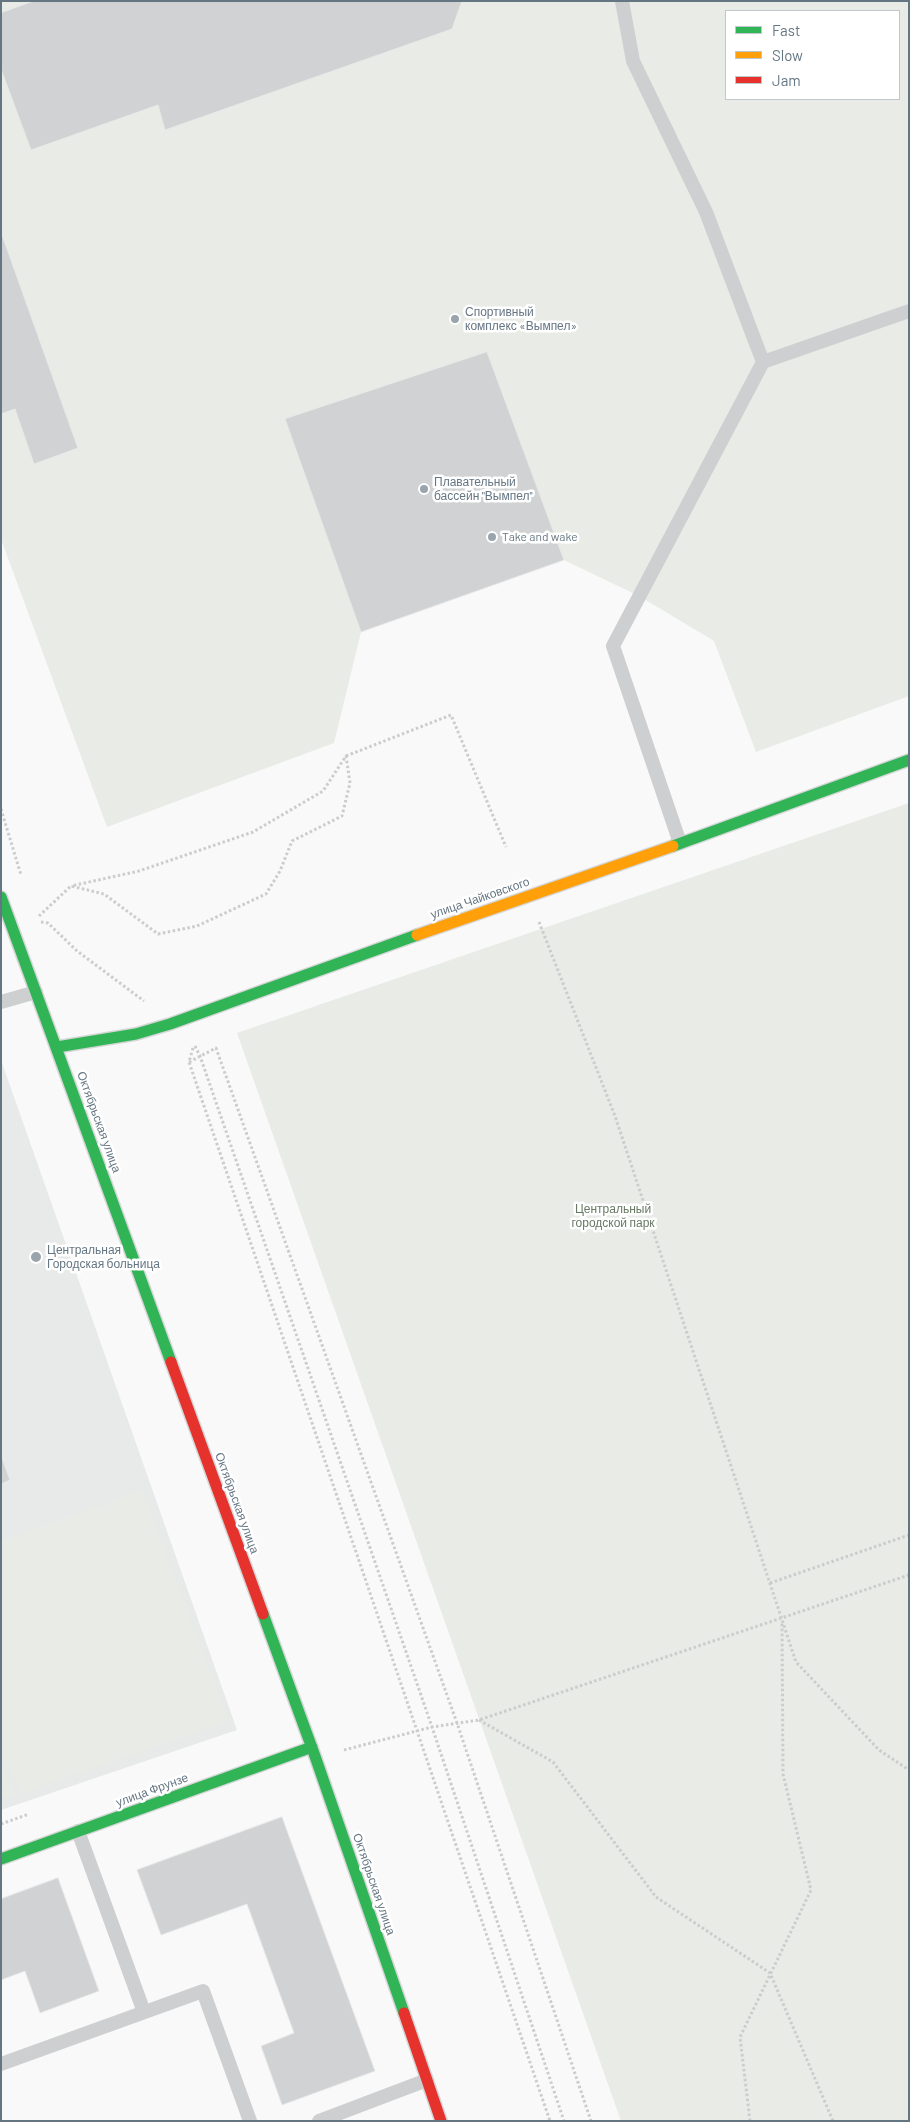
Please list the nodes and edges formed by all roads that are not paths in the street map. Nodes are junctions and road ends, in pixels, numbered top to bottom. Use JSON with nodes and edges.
{"nodes":[{"id":1,"x":622,"y":1,"type":"edge"},
{"id":2,"x":909,"y":311,"type":"edge"},
{"id":3,"x":763,"y":362,"type":"junction"},
{"id":4,"x":909,"y":760,"type":"edge"},
{"id":5,"x":680,"y":843,"type":"junction"},
{"id":6,"x":1,"y":897,"type":"edge"},
{"id":7,"x":36,"y":992,"type":"junction"},
{"id":8,"x":1,"y":1002,"type":"edge"},
{"id":9,"x":57,"y":1047,"type":"junction"},
{"id":10,"x":312,"y":1747,"type":"junction"},
{"id":11,"x":78,"y":1831,"type":"junction"},
{"id":12,"x":1,"y":1859,"type":"edge"},
{"id":13,"x":144,"y":2012,"type":"junction"},
{"id":14,"x":1,"y":2064,"type":"edge"},
{"id":15,"x":427,"y":2080,"type":"junction"},
{"id":16,"x":250,"y":2121,"type":"edge"},
{"id":17,"x":319,"y":2121,"type":"edge"},
{"id":18,"x":441,"y":2121,"type":"edge"}],
"edges":[{"from":1,"to":3,"type":"lane"},
{"from":2,"to":3,"type":"lane"},
{"from":3,"to":5,"type":"lane"},
{"from":4,"to":5,"type":"street","name":"улица Чайковского"},
{"from":5,"to":9,"type":"street","name":"улица Чайковского"},
{"from":6,"to":7,"type":"street","name":"Октябрьская улица"},
{"from":7,"to":8,"type":"lane"},
{"from":7,"to":9,"type":"street","name":"Октябрьская улица"},
{"from":9,"to":10,"type":"street","name":"Октябрьская улица"},
{"from":10,"to":11,"type":"street","name":"улица Фрунзе"},
{"from":10,"to":15,"type":"street","name":"Октябрьская улица"},
{"from":11,"to":12,"type":"street","name":"улица Фрунзе"},
{"from":11,"to":13,"type":"lane"},
{"from":13,"to":14,"type":"lane"},
{"from":13,"to":16,"type":"lane"},
{"from":15,"to":17,"type":"lane"},
{"from":15,"to":18,"type":"street","name":"Октябрьская улица"}]}
